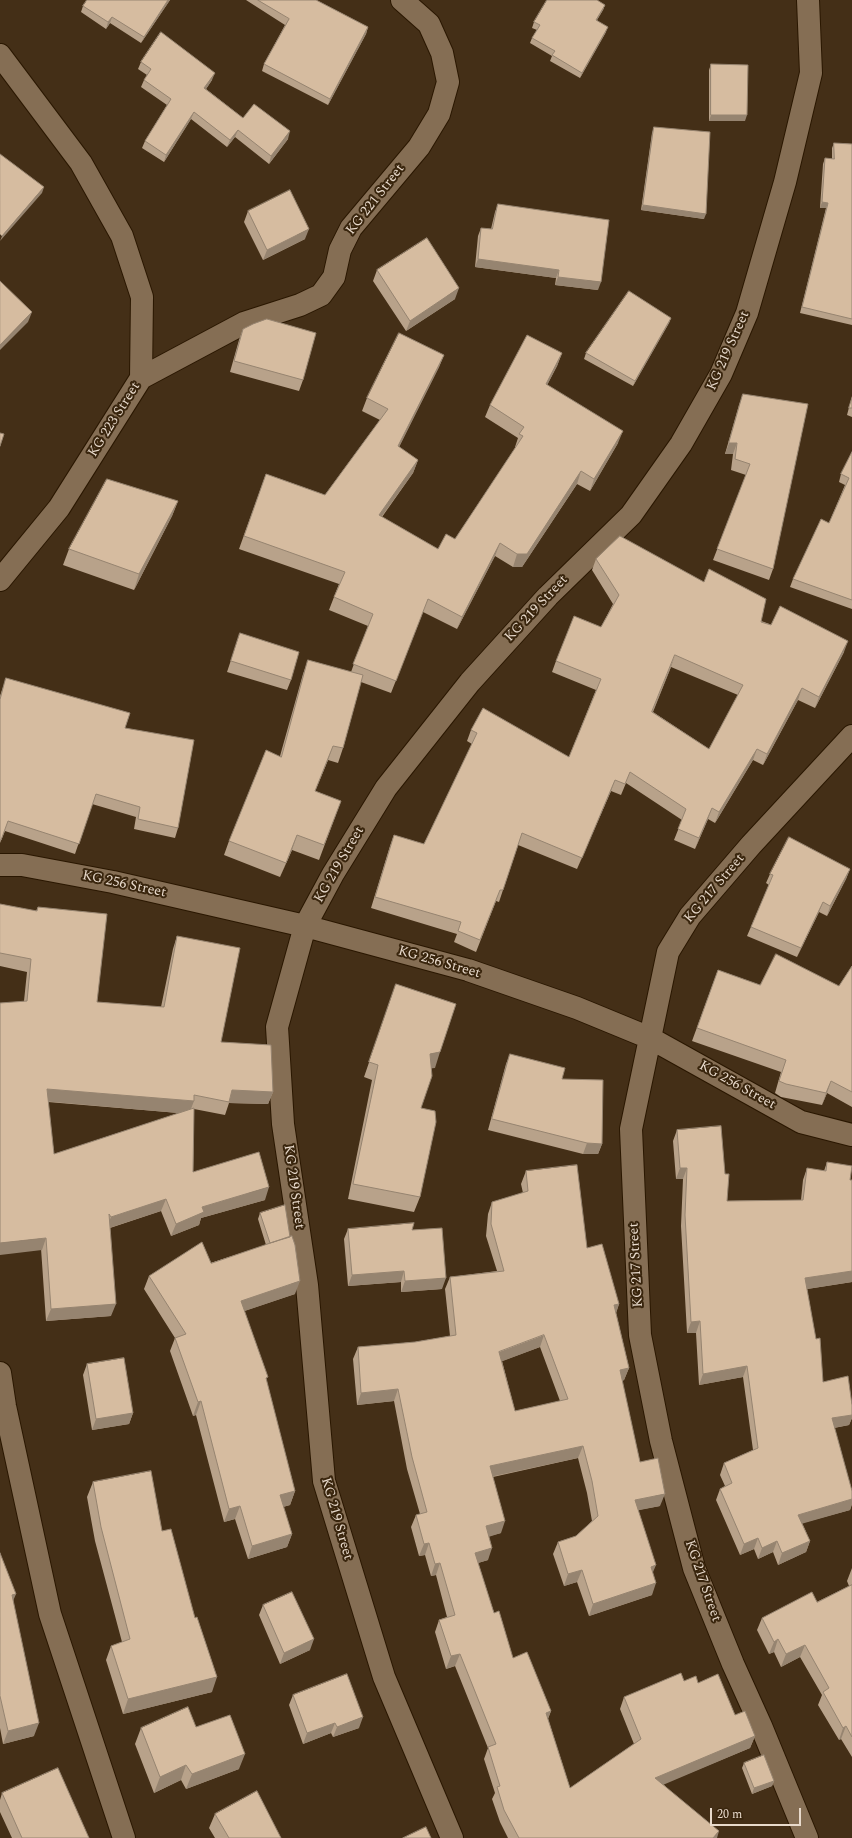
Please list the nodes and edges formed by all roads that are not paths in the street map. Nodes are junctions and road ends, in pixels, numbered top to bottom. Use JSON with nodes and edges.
{"nodes":[{"id":1,"x":402,"y":0,"type":"edge"},
{"id":2,"x":808,"y":0,"type":"edge"},
{"id":3,"x":0,"y":55,"type":"edge"},
{"id":4,"x":141,"y":378,"type":"junction"},
{"id":5,"x":0,"y":580,"type":"edge"},
{"id":6,"x":852,"y":736,"type":"edge"},
{"id":7,"x":0,"y":865,"type":"edge"},
{"id":8,"x":305,"y":926,"type":"junction"},
{"id":9,"x":650,"y":1038,"type":"junction"},
{"id":10,"x":852,"y":1135,"type":"edge"},
{"id":11,"x":0,"y":1373,"type":"edge"},
{"id":12,"x":124,"y":1838,"type":"edge"},
{"id":13,"x":452,"y":1838,"type":"edge"},
{"id":14,"x":807,"y":1838,"type":"edge"}],
"edges":[{"from":1,"to":4,"type":"street","name":"KG 221 Street"},
{"from":2,"to":8,"type":"street","name":"KG 219 Street"},
{"from":3,"to":4,"type":"street","name":"KG 223 Street"},
{"from":4,"to":5,"type":"street","name":"KG 223 Street"},
{"from":6,"to":9,"type":"street","name":"KG 217 Street"},
{"from":7,"to":8,"type":"street","name":"KG 256 Street"},
{"from":8,"to":9,"type":"street","name":"KG 256 Street"},
{"from":8,"to":13,"type":"street","name":"KG 219 Street"},
{"from":9,"to":10,"type":"street","name":"KG 256 Street"},
{"from":9,"to":14,"type":"street","name":"KG 217 Street"},
{"from":11,"to":12,"type":"street"}]}
